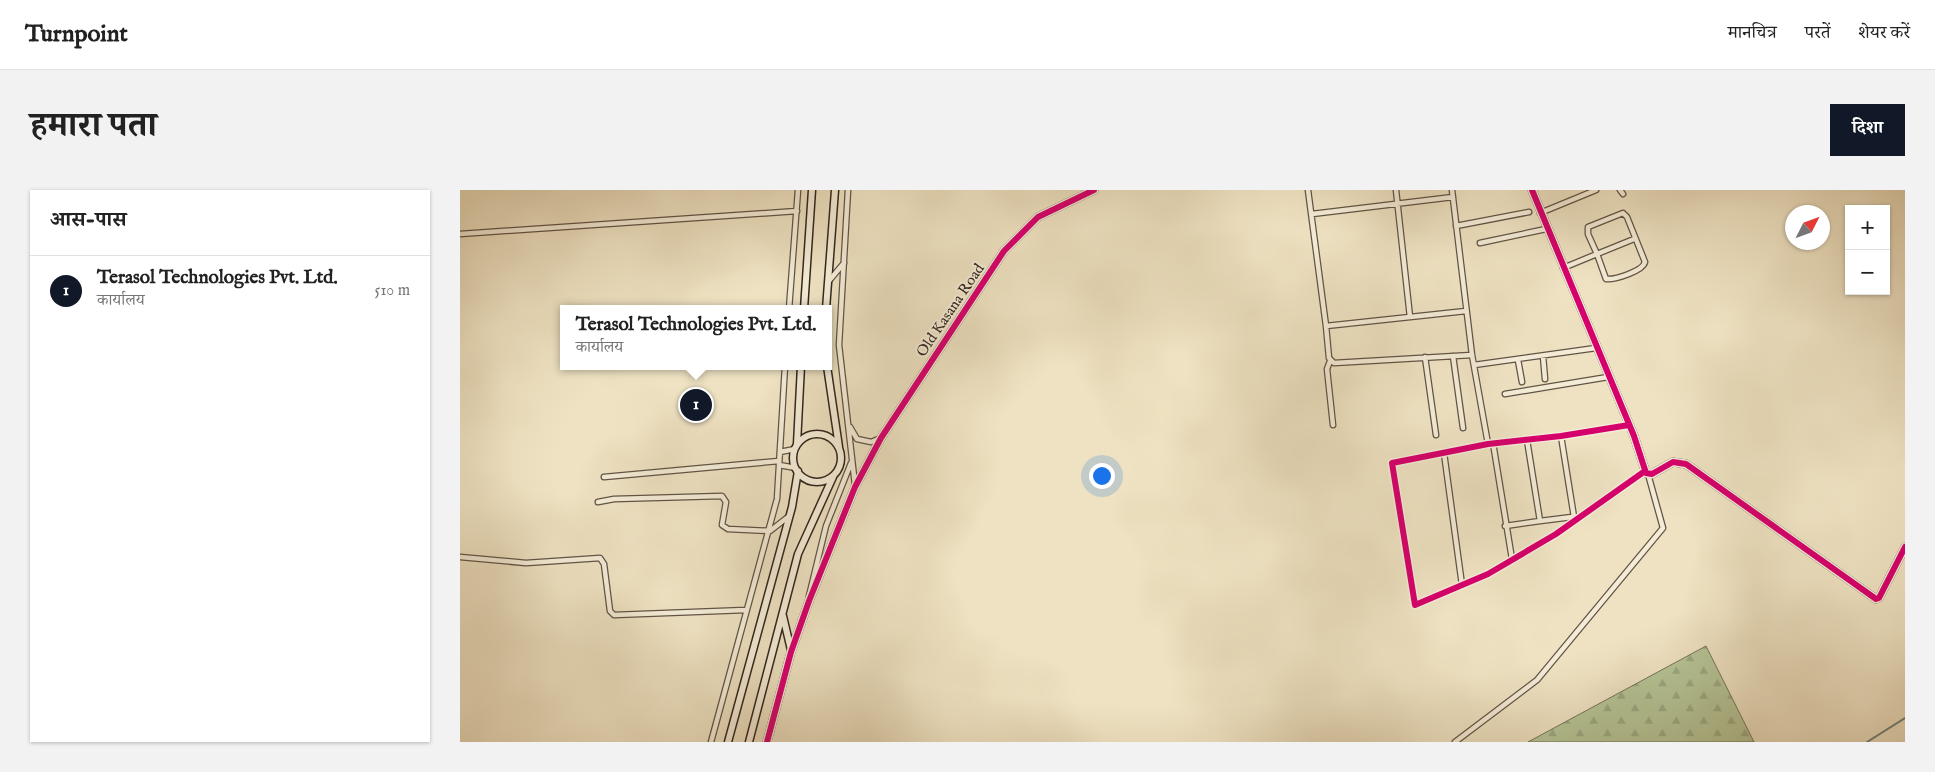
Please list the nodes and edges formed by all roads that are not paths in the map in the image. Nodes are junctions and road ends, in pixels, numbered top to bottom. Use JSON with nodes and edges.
{"nodes":[{"id":1,"x":798,"y":190,"type":"edge"},
{"id":2,"x":812,"y":190,"type":"edge"},
{"id":3,"x":835,"y":190,"type":"edge"},
{"id":4,"x":848,"y":190,"type":"edge"},
{"id":5,"x":1094,"y":190,"type":"edge"},
{"id":6,"x":1308,"y":190,"type":"edge"},
{"id":7,"x":1396,"y":190,"type":"edge"},
{"id":8,"x":1452,"y":190,"type":"edge"},
{"id":9,"x":1532,"y":190,"type":"edge"},
{"id":10,"x":1596,"y":190,"type":"edge"},
{"id":11,"x":1452,"y":197,"type":"junction"},
{"id":12,"x":1398,"y":204,"type":"junction"},
{"id":13,"x":796,"y":211,"type":"junction"},
{"id":14,"x":1529,"y":212,"type":"dead end"},
{"id":15,"x":1540,"y":213,"type":"junction"},
{"id":16,"x":1312,"y":214,"type":"junction"},
{"id":17,"x":1456,"y":226,"type":"junction"},
{"id":18,"x":1546,"y":229,"type":"junction"},
{"id":19,"x":460,"y":234,"type":"edge"},
{"id":20,"x":1634,"y":239,"type":"junction"},
{"id":21,"x":1480,"y":243,"type":"dead end"},
{"id":22,"x":1597,"y":254,"type":"junction"},
{"id":23,"x":844,"y":262,"type":"junction"},
{"id":24,"x":1563,"y":268,"type":"junction"},
{"id":25,"x":828,"y":282,"type":"junction"},
{"id":26,"x":789,"y":305,"type":"edge"},
{"id":27,"x":804,"y":305,"type":"edge"},
{"id":28,"x":826,"y":305,"type":"edge"},
{"id":29,"x":1466,"y":310,"type":"junction"},
{"id":30,"x":1410,"y":317,"type":"junction"},
{"id":31,"x":1326,"y":326,"type":"junction"},
{"id":32,"x":1596,"y":348,"type":"junction"},
{"id":33,"x":1472,"y":355,"type":"junction"},
{"id":34,"x":1453,"y":356,"type":"junction"},
{"id":35,"x":1543,"y":356,"type":"junction"},
{"id":36,"x":1425,"y":358,"type":"junction"},
{"id":37,"x":1518,"y":360,"type":"junction"},
{"id":38,"x":1330,"y":361,"type":"junction"},
{"id":39,"x":1474,"y":365,"type":"junction"},
{"id":40,"x":785,"y":370,"type":"edge"},
{"id":41,"x":801,"y":370,"type":"edge"},
{"id":42,"x":828,"y":370,"type":"edge"},
{"id":43,"x":1608,"y":377,"type":"junction"},
{"id":44,"x":1545,"y":379,"type":"dead end"},
{"id":45,"x":1522,"y":382,"type":"dead end"},
{"id":46,"x":1505,"y":394,"type":"dead end"},
{"id":47,"x":848,"y":421,"type":"junction"},
{"id":48,"x":1629,"y":425,"type":"junction"},
{"id":49,"x":1333,"y":426,"type":"dead end"},
{"id":50,"x":1464,"y":428,"type":"dead end"},
{"id":51,"x":1436,"y":435,"type":"dead end"},
{"id":52,"x":1561,"y":436,"type":"junction"},
{"id":53,"x":881,"y":438,"type":"junction"},
{"id":54,"x":1527,"y":440,"type":"junction"},
{"id":55,"x":1491,"y":443,"type":"junction"},
{"id":56,"x":796,"y":447,"type":"junction"},
{"id":57,"x":839,"y":447,"type":"junction"},
{"id":58,"x":780,"y":452,"type":"junction"},
{"id":59,"x":1444,"y":453,"type":"junction"},
{"id":60,"x":852,"y":462,"type":"junction"},
{"id":61,"x":779,"y":463,"type":"junction"},
{"id":62,"x":797,"y":470,"type":"junction"},
{"id":63,"x":1646,"y":472,"type":"junction"},
{"id":64,"x":604,"y":477,"type":"dead end"},
{"id":65,"x":833,"y":477,"type":"junction"},
{"id":66,"x":855,"y":487,"type":"junction"},
{"id":67,"x":598,"y":502,"type":"dead end"},
{"id":68,"x":788,"y":517,"type":"junction"},
{"id":69,"x":1575,"y":519,"type":"junction"},
{"id":70,"x":1540,"y":521,"type":"junction"},
{"id":71,"x":1505,"y":526,"type":"junction"},
{"id":72,"x":770,"y":531,"type":"junction"},
{"id":73,"x":1905,"y":547,"type":"edge"},
{"id":74,"x":460,"y":557,"type":"edge"},
{"id":75,"x":1512,"y":559,"type":"junction"},
{"id":76,"x":1462,"y":585,"type":"junction"},
{"id":77,"x":809,"y":601,"type":"junction"},
{"id":78,"x":746,"y":610,"type":"junction"},
{"id":79,"x":783,"y":613,"type":"junction"},
{"id":80,"x":791,"y":652,"type":"junction"},
{"id":81,"x":711,"y":742,"type":"edge"},
{"id":82,"x":728,"y":742,"type":"edge"},
{"id":83,"x":749,"y":742,"type":"edge"},
{"id":84,"x":767,"y":742,"type":"edge"},
{"id":85,"x":1455,"y":742,"type":"edge"}],
"edges":[{"from":1,"to":13,"type":"street"},
{"from":2,"to":27,"type":"street"},
{"from":3,"to":25,"type":"street"},
{"from":4,"to":23,"type":"street"},
{"from":5,"to":53,"type":"street","name":"Old Kasana Road"},
{"from":6,"to":16,"type":"street"},
{"from":7,"to":12,"type":"street"},
{"from":8,"to":11,"type":"street"},
{"from":9,"to":15,"type":"street"},
{"from":10,"to":15,"type":"street"},
{"from":11,"to":12,"type":"street"},
{"from":11,"to":17,"type":"street"},
{"from":12,"to":16,"type":"street"},
{"from":12,"to":30,"type":"street"},
{"from":13,"to":19,"type":"street"},
{"from":13,"to":26,"type":"street"},
{"from":14,"to":17,"type":"street"},
{"from":15,"to":18,"type":"street"},
{"from":16,"to":31,"type":"street"},
{"from":17,"to":29,"type":"street"},
{"from":18,"to":21,"type":"street"},
{"from":18,"to":24,"type":"street"},
{"from":20,"to":22,"type":"street"},
{"from":20,"to":22,"type":"street"},
{"from":20,"to":22,"type":"street"},
{"from":22,"to":24,"type":"street"},
{"from":23,"to":25,"type":"street"},
{"from":23,"to":47,"type":"street"},
{"from":24,"to":32,"type":"street"},
{"from":25,"to":28,"type":"street"},
{"from":29,"to":30,"type":"street"},
{"from":29,"to":33,"type":"street"},
{"from":30,"to":31,"type":"street"},
{"from":31,"to":38,"type":"street"},
{"from":32,"to":35,"type":"street"},
{"from":32,"to":43,"type":"street"},
{"from":33,"to":34,"type":"street"},
{"from":33,"to":39,"type":"street"},
{"from":34,"to":36,"type":"street"},
{"from":34,"to":50,"type":"street"},
{"from":35,"to":37,"type":"street"},
{"from":35,"to":44,"type":"street"},
{"from":36,"to":38,"type":"street"},
{"from":36,"to":51,"type":"street"},
{"from":37,"to":39,"type":"street"},
{"from":37,"to":45,"type":"street"},
{"from":38,"to":49,"type":"street"},
{"from":39,"to":55,"type":"street"},
{"from":40,"to":58,"type":"street"},
{"from":41,"to":56,"type":"street"},
{"from":42,"to":57,"type":"street"},
{"from":43,"to":46,"type":"street"},
{"from":43,"to":48,"type":"street"},
{"from":47,"to":53,"type":"street"},
{"from":47,"to":60,"type":"street"},
{"from":48,"to":52,"type":"street"},
{"from":48,"to":63,"type":"street"},
{"from":52,"to":54,"type":"street"},
{"from":52,"to":69,"type":"street"},
{"from":53,"to":66,"type":"street","name":"Old Kasana Road"},
{"from":54,"to":55,"type":"street"},
{"from":54,"to":70,"type":"street"},
{"from":55,"to":59,"type":"street"},
{"from":55,"to":71,"type":"street"},
{"from":56,"to":57,"type":"street"},
{"from":56,"to":58,"type":"street"},
{"from":56,"to":62,"type":"street"},
{"from":57,"to":65,"type":"street"},
{"from":58,"to":61,"type":"street"},
{"from":59,"to":76,"type":"street"},
{"from":59,"to":76,"type":"street"},
{"from":60,"to":66,"type":"street"},
{"from":60,"to":77,"type":"street"},
{"from":61,"to":62,"type":"street"},
{"from":61,"to":64,"type":"street"},
{"from":61,"to":72,"type":"street"},
{"from":62,"to":65,"type":"street"},
{"from":62,"to":68,"type":"street"},
{"from":63,"to":69,"type":"street"},
{"from":63,"to":73,"type":"street"},
{"from":63,"to":85,"type":"street"},
{"from":65,"to":79,"type":"street"},
{"from":66,"to":77,"type":"street","name":"Old Kasana Road"},
{"from":67,"to":72,"type":"street"},
{"from":68,"to":72,"type":"street"},
{"from":68,"to":82,"type":"street"},
{"from":69,"to":70,"type":"street"},
{"from":69,"to":75,"type":"street"},
{"from":70,"to":71,"type":"street"},
{"from":71,"to":75,"type":"street"},
{"from":72,"to":78,"type":"street"},
{"from":74,"to":78,"type":"street"},
{"from":75,"to":76,"type":"street"},
{"from":77,"to":80,"type":"street","name":"Old Kasana Road"},
{"from":78,"to":81,"type":"street"},
{"from":79,"to":80,"type":"street"},
{"from":79,"to":83,"type":"street"},
{"from":80,"to":84,"type":"street","name":"Old Kasana Road"}]}
